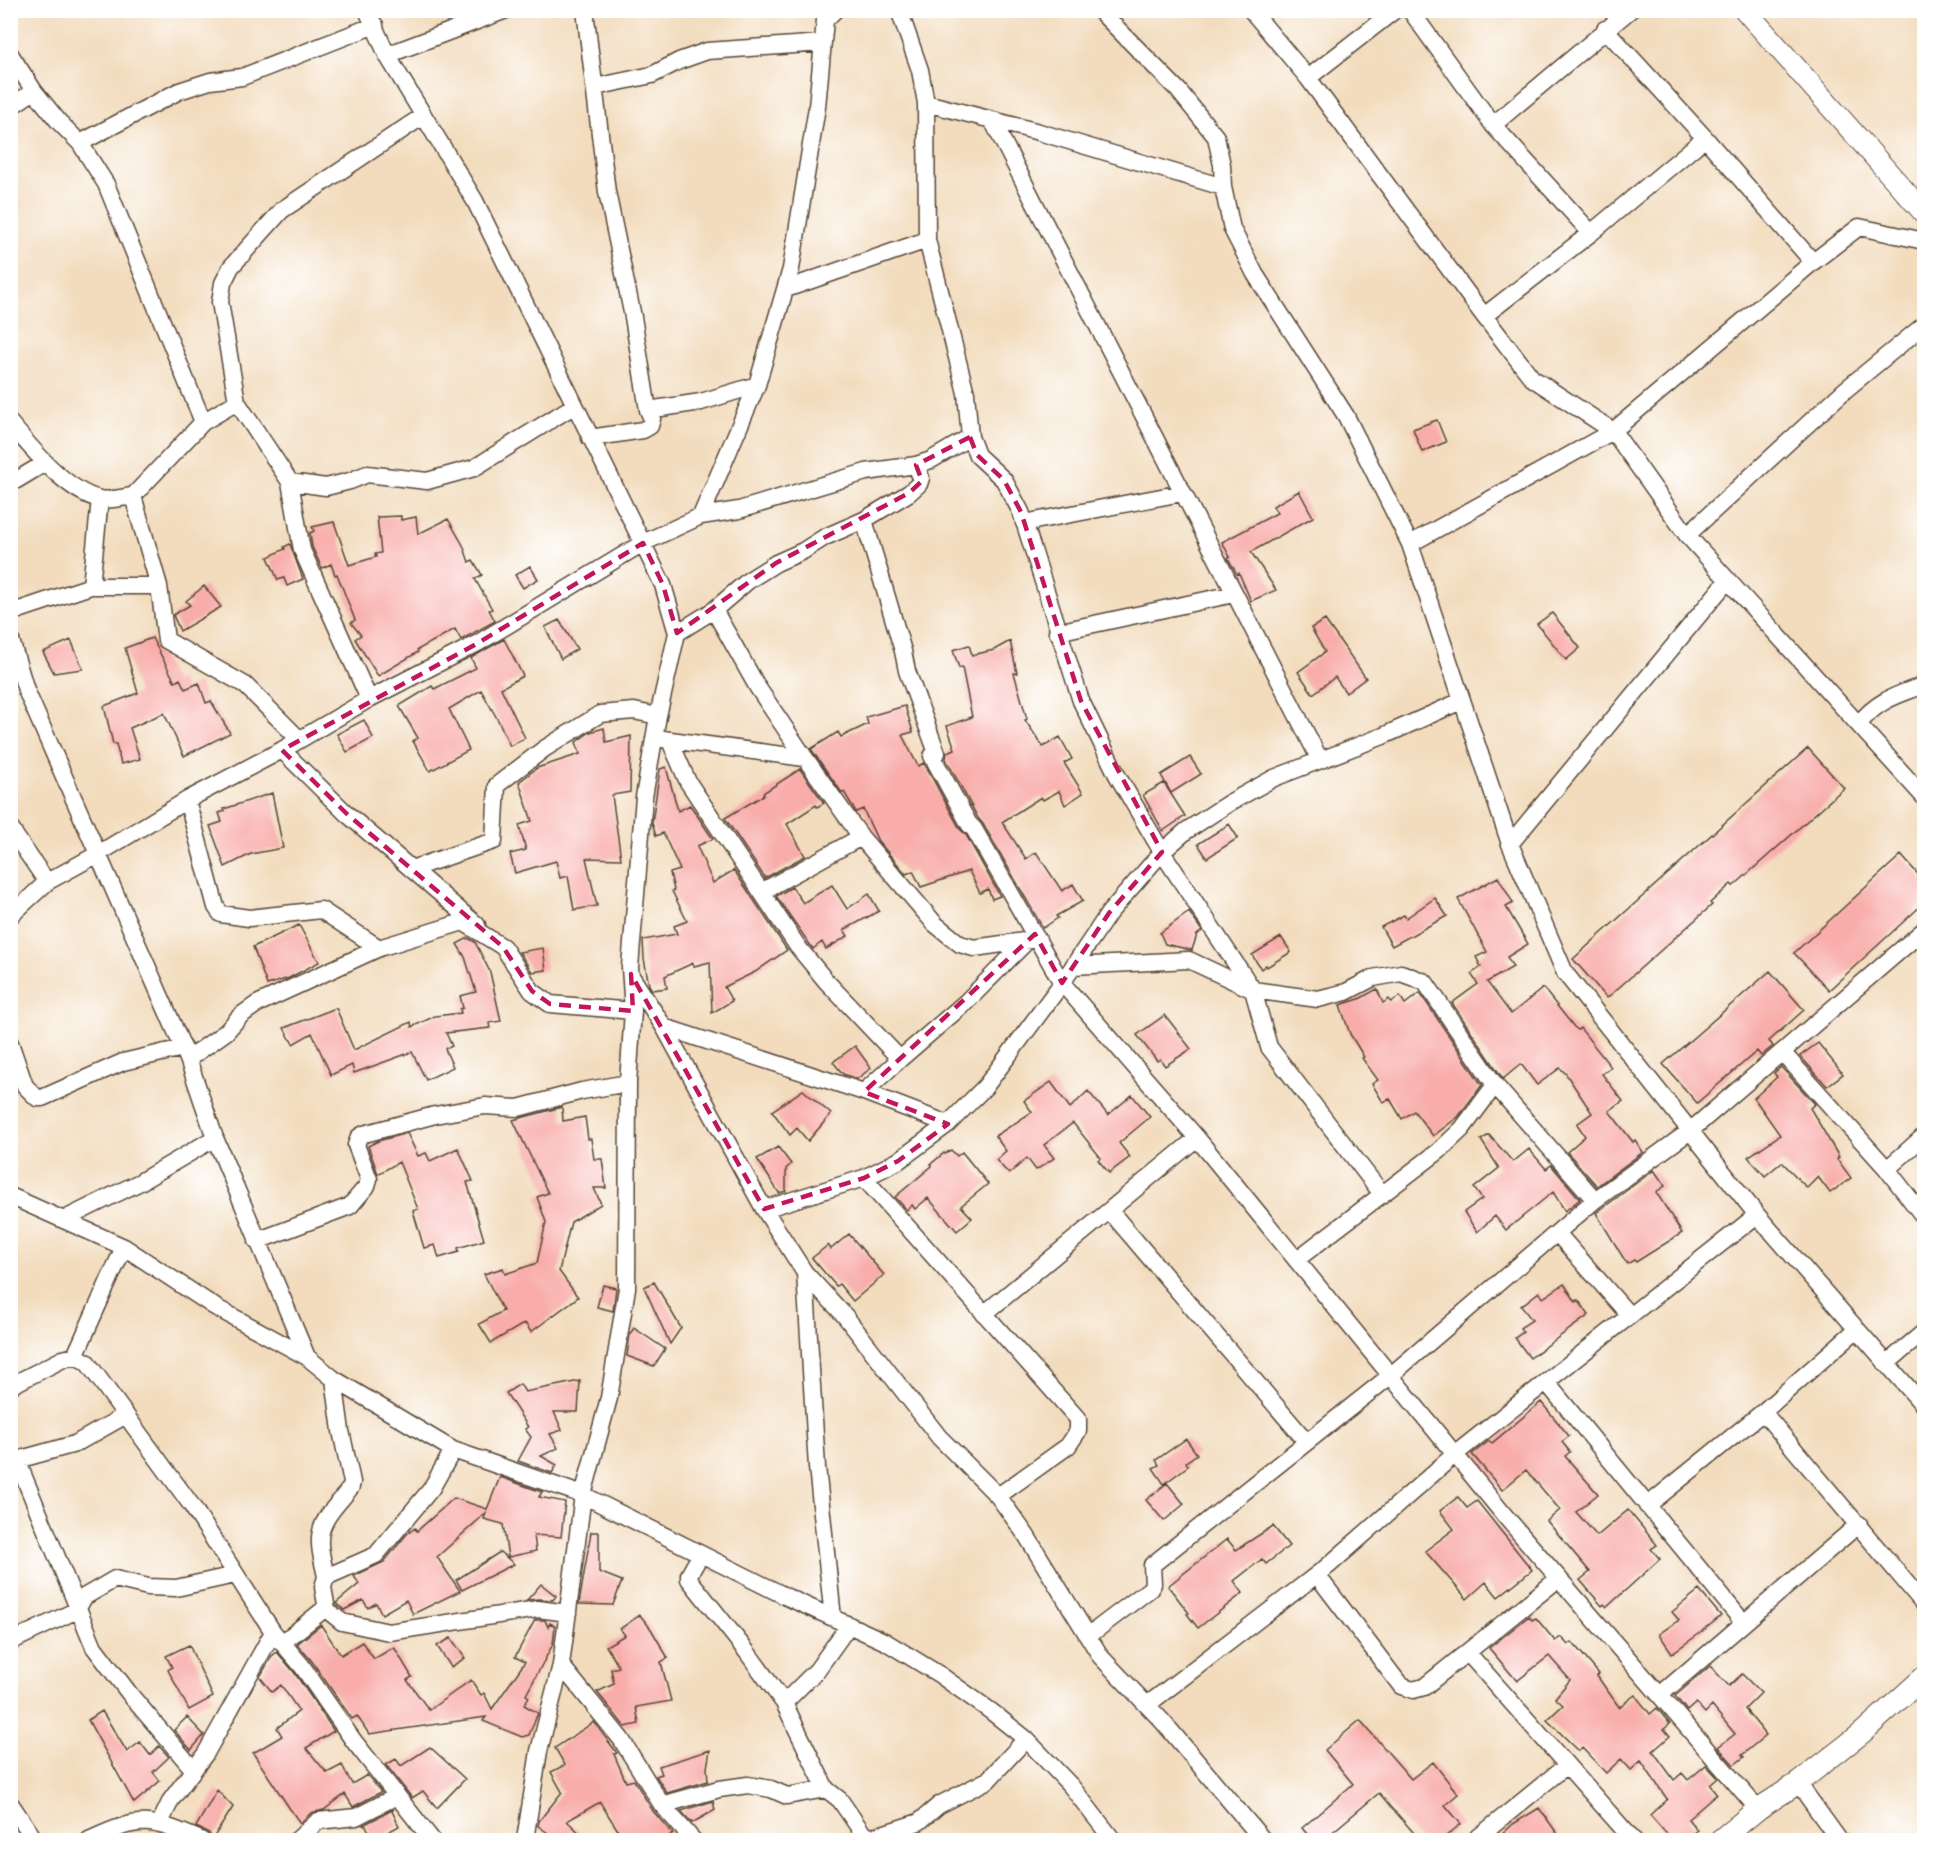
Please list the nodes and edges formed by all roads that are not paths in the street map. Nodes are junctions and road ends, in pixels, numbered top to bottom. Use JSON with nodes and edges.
{"nodes":[{"id":1,"x":506,"y":10,"type":"edge"},
{"id":2,"x":585,"y":10,"type":"edge"},
{"id":3,"x":899,"y":10,"type":"edge"},
{"id":4,"x":1099,"y":10,"type":"edge"},
{"id":5,"x":1251,"y":10,"type":"edge"},
{"id":6,"x":1395,"y":10,"type":"edge"},
{"id":7,"x":1410,"y":10,"type":"edge"},
{"id":8,"x":1630,"y":10,"type":"edge"},
{"id":9,"x":1745,"y":10,"type":"edge"},
{"id":10,"x":828,"y":14,"type":"edge"},
{"id":11,"x":371,"y":18,"type":"edge"},
{"id":12,"x":1605,"y":29,"type":"junction"},
{"id":13,"x":823,"y":43,"type":"junction"},
{"id":14,"x":10,"y":54,"type":"edge"},
{"id":15,"x":387,"y":55,"type":"junction"},
{"id":16,"x":1308,"y":78,"type":"junction"},
{"id":17,"x":595,"y":87,"type":"junction"},
{"id":18,"x":34,"y":91,"type":"junction"},
{"id":19,"x":926,"y":103,"type":"junction"},
{"id":20,"x":10,"y":107,"type":"edge"},
{"id":21,"x":423,"y":116,"type":"junction"},
{"id":22,"x":992,"y":120,"type":"junction"},
{"id":23,"x":1493,"y":125,"type":"junction"},
{"id":24,"x":1705,"y":138,"type":"junction"},
{"id":25,"x":80,"y":143,"type":"junction"},
{"id":26,"x":1223,"y":188,"type":"junction"},
{"id":27,"x":1924,"y":213,"type":"edge"},
{"id":28,"x":1591,"y":233,"type":"junction"},
{"id":29,"x":927,"y":240,"type":"junction"},
{"id":30,"x":1924,"y":241,"type":"edge"},
{"id":31,"x":1813,"y":262,"type":"junction"},
{"id":32,"x":786,"y":289,"type":"junction"},
{"id":33,"x":1484,"y":316,"type":"junction"},
{"id":34,"x":1924,"y":325,"type":"edge"},
{"id":35,"x":757,"y":385,"type":"junction"},
{"id":36,"x":237,"y":402,"type":"junction"},
{"id":37,"x":575,"y":405,"type":"junction"},
{"id":38,"x":648,"y":410,"type":"junction"},
{"id":39,"x":203,"y":422,"type":"junction"},
{"id":40,"x":10,"y":423,"type":"edge"},
{"id":41,"x":1613,"y":431,"type":"junction"},
{"id":42,"x":970,"y":437,"type":"junction"},
{"id":43,"x":590,"y":438,"type":"junction"},
{"id":44,"x":45,"y":463,"type":"junction"},
{"id":45,"x":916,"y":465,"type":"junction"},
{"id":46,"x":290,"y":482,"type":"junction"},
{"id":47,"x":10,"y":484,"type":"edge"},
{"id":48,"x":1182,"y":493,"type":"junction"},
{"id":49,"x":133,"y":496,"type":"junction"},
{"id":50,"x":100,"y":499,"type":"junction"},
{"id":51,"x":701,"y":516,"type":"junction"},
{"id":52,"x":864,"y":520,"type":"junction"},
{"id":53,"x":1024,"y":523,"type":"junction"},
{"id":54,"x":1687,"y":535,"type":"junction"},
{"id":55,"x":643,"y":543,"type":"junction"},
{"id":56,"x":1410,"y":544,"type":"junction"},
{"id":57,"x":1728,"y":580,"type":"junction"},
{"id":58,"x":91,"y":586,"type":"junction"},
{"id":59,"x":159,"y":586,"type":"junction"},
{"id":60,"x":1234,"y":594,"type":"junction"},
{"id":61,"x":714,"y":610,"type":"junction"},
{"id":62,"x":10,"y":613,"type":"edge"},
{"id":63,"x":1058,"y":632,"type":"junction"},
{"id":64,"x":677,"y":633,"type":"junction"},
{"id":65,"x":10,"y":637,"type":"edge"},
{"id":66,"x":1924,"y":685,"type":"edge"},
{"id":67,"x":369,"y":699,"type":"junction"},
{"id":68,"x":1461,"y":701,"type":"junction"},
{"id":69,"x":658,"y":716,"type":"junction"},
{"id":70,"x":1859,"y":724,"type":"junction"},
{"id":71,"x":299,"y":739,"type":"junction"},
{"id":72,"x":662,"y":739,"type":"junction"},
{"id":73,"x":282,"y":750,"type":"junction"},
{"id":74,"x":805,"y":758,"type":"junction"},
{"id":75,"x":1320,"y":760,"type":"junction"},
{"id":76,"x":1924,"y":797,"type":"edge"},
{"id":77,"x":186,"y":800,"type":"junction"},
{"id":78,"x":10,"y":828,"type":"edge"},
{"id":79,"x":861,"y":837,"type":"junction"},
{"id":80,"x":1510,"y":844,"type":"junction"},
{"id":81,"x":1162,"y":852,"type":"junction"},
{"id":82,"x":98,"y":854,"type":"junction"},
{"id":83,"x":411,"y":869,"type":"junction"},
{"id":84,"x":47,"y":882,"type":"junction"},
{"id":85,"x":761,"y":892,"type":"junction"},
{"id":86,"x":10,"y":916,"type":"edge"},
{"id":87,"x":1924,"y":930,"type":"edge"},
{"id":88,"x":1033,"y":940,"type":"junction"},
{"id":89,"x":503,"y":947,"type":"junction"},
{"id":90,"x":379,"y":948,"type":"junction"},
{"id":91,"x":1073,"y":966,"type":"junction"},
{"id":92,"x":631,"y":974,"type":"junction"},
{"id":93,"x":1062,"y":983,"type":"junction"},
{"id":94,"x":1253,"y":990,"type":"junction"},
{"id":95,"x":633,"y":1011,"type":"junction"},
{"id":96,"x":664,"y":1027,"type":"junction"},
{"id":97,"x":10,"y":1043,"type":"edge"},
{"id":98,"x":1782,"y":1052,"type":"junction"},
{"id":99,"x":185,"y":1054,"type":"junction"},
{"id":100,"x":900,"y":1059,"type":"junction"},
{"id":101,"x":628,"y":1083,"type":"junction"},
{"id":102,"x":1495,"y":1085,"type":"junction"},
{"id":103,"x":864,"y":1092,"type":"junction"},
{"id":104,"x":948,"y":1124,"type":"junction"},
{"id":105,"x":1690,"y":1131,"type":"junction"},
{"id":106,"x":1924,"y":1136,"type":"edge"},
{"id":107,"x":215,"y":1138,"type":"junction"},
{"id":108,"x":1197,"y":1138,"type":"junction"},
{"id":109,"x":1887,"y":1169,"type":"junction"},
{"id":110,"x":864,"y":1178,"type":"junction"},
{"id":111,"x":1382,"y":1194,"type":"junction"},
{"id":112,"x":10,"y":1196,"type":"edge"},
{"id":113,"x":1595,"y":1200,"type":"junction"},
{"id":114,"x":764,"y":1209,"type":"junction"},
{"id":115,"x":1110,"y":1211,"type":"junction"},
{"id":116,"x":1756,"y":1215,"type":"junction"},
{"id":117,"x":1924,"y":1217,"type":"edge"},
{"id":118,"x":63,"y":1220,"type":"junction"},
{"id":119,"x":1557,"y":1233,"type":"junction"},
{"id":120,"x":257,"y":1241,"type":"junction"},
{"id":121,"x":124,"y":1246,"type":"junction"},
{"id":122,"x":1296,"y":1260,"type":"junction"},
{"id":123,"x":805,"y":1273,"type":"junction"},
{"id":124,"x":984,"y":1314,"type":"junction"},
{"id":125,"x":1630,"y":1316,"type":"junction"},
{"id":126,"x":1856,"y":1330,"type":"junction"},
{"id":127,"x":1924,"y":1332,"type":"edge"},
{"id":128,"x":75,"y":1356,"type":"junction"},
{"id":129,"x":307,"y":1357,"type":"junction"},
{"id":130,"x":1886,"y":1364,"type":"junction"},
{"id":131,"x":1390,"y":1376,"type":"junction"},
{"id":132,"x":334,"y":1379,"type":"junction"},
{"id":133,"x":1547,"y":1383,"type":"junction"},
{"id":134,"x":10,"y":1386,"type":"edge"},
{"id":135,"x":1924,"y":1406,"type":"edge"},
{"id":136,"x":1763,"y":1412,"type":"junction"},
{"id":137,"x":126,"y":1415,"type":"junction"},
{"id":138,"x":1306,"y":1441,"type":"junction"},
{"id":139,"x":453,"y":1450,"type":"junction"},
{"id":140,"x":1454,"y":1455,"type":"junction"},
{"id":141,"x":14,"y":1461,"type":"edge"},
{"id":142,"x":583,"y":1495,"type":"junction"},
{"id":143,"x":998,"y":1496,"type":"junction"},
{"id":144,"x":1647,"y":1506,"type":"junction"},
{"id":145,"x":1859,"y":1524,"type":"junction"},
{"id":146,"x":701,"y":1554,"type":"junction"},
{"id":147,"x":235,"y":1575,"type":"junction"},
{"id":148,"x":1317,"y":1575,"type":"junction"},
{"id":149,"x":326,"y":1577,"type":"junction"},
{"id":150,"x":1558,"y":1579,"type":"junction"},
{"id":151,"x":1924,"y":1604,"type":"edge"},
{"id":152,"x":77,"y":1610,"type":"junction"},
{"id":153,"x":327,"y":1610,"type":"junction"},
{"id":154,"x":568,"y":1613,"type":"junction"},
{"id":155,"x":833,"y":1618,"type":"junction"},
{"id":156,"x":1743,"y":1622,"type":"junction"},
{"id":157,"x":849,"y":1625,"type":"junction"},
{"id":158,"x":1088,"y":1636,"type":"junction"},
{"id":159,"x":277,"y":1638,"type":"junction"},
{"id":160,"x":10,"y":1642,"type":"edge"},
{"id":161,"x":1467,"y":1652,"type":"junction"},
{"id":162,"x":561,"y":1665,"type":"junction"},
{"id":163,"x":1924,"y":1677,"type":"edge"},
{"id":164,"x":1660,"y":1695,"type":"junction"},
{"id":165,"x":784,"y":1703,"type":"junction"},
{"id":166,"x":1147,"y":1706,"type":"junction"},
{"id":167,"x":1026,"y":1739,"type":"junction"},
{"id":168,"x":1567,"y":1765,"type":"junction"},
{"id":169,"x":193,"y":1769,"type":"junction"},
{"id":170,"x":1798,"y":1783,"type":"junction"},
{"id":171,"x":826,"y":1789,"type":"junction"},
{"id":172,"x":397,"y":1796,"type":"junction"},
{"id":173,"x":10,"y":1803,"type":"edge"},
{"id":174,"x":662,"y":1805,"type":"junction"},
{"id":175,"x":1758,"y":1809,"type":"junction"},
{"id":176,"x":160,"y":1823,"type":"junction"},
{"id":177,"x":880,"y":1838,"type":"edge"},
{"id":178,"x":34,"y":1840,"type":"edge"},
{"id":179,"x":89,"y":1840,"type":"edge"},
{"id":180,"x":201,"y":1840,"type":"edge"},
{"id":181,"x":297,"y":1840,"type":"edge"},
{"id":182,"x":432,"y":1840,"type":"edge"},
{"id":183,"x":525,"y":1840,"type":"edge"},
{"id":184,"x":693,"y":1840,"type":"edge"},
{"id":185,"x":1113,"y":1840,"type":"edge"},
{"id":186,"x":1263,"y":1840,"type":"edge"},
{"id":187,"x":1475,"y":1840,"type":"edge"},
{"id":188,"x":1633,"y":1840,"type":"edge"},
{"id":189,"x":1720,"y":1840,"type":"edge"},
{"id":190,"x":1839,"y":1840,"type":"edge"}],
"edges":[{"from":1,"to":15,"type":"street"},
{"from":2,"to":17,"type":"street"},
{"from":3,"to":19,"type":"street"},
{"from":4,"to":26,"type":"street"},
{"from":5,"to":16,"type":"street"},
{"from":6,"to":16,"type":"street"},
{"from":7,"to":23,"type":"street"},
{"from":8,"to":12,"type":"street"},
{"from":9,"to":27,"type":"street"},
{"from":10,"to":13,"type":"street"},
{"from":11,"to":15,"type":"street"},
{"from":11,"to":25,"type":"street"},
{"from":12,"to":23,"type":"street"},
{"from":12,"to":24,"type":"street"},
{"from":13,"to":17,"type":"street"},
{"from":13,"to":32,"type":"street"},
{"from":14,"to":18,"type":"street"},
{"from":15,"to":21,"type":"street"},
{"from":16,"to":33,"type":"street"},
{"from":17,"to":38,"type":"street"},
{"from":18,"to":20,"type":"street"},
{"from":18,"to":25,"type":"street"},
{"from":19,"to":22,"type":"street"},
{"from":19,"to":29,"type":"street"},
{"from":21,"to":36,"type":"street"},
{"from":21,"to":37,"type":"street"},
{"from":22,"to":26,"type":"street"},
{"from":22,"to":48,"type":"street"},
{"from":23,"to":28,"type":"street"},
{"from":24,"to":28,"type":"street"},
{"from":24,"to":31,"type":"street"},
{"from":25,"to":39,"type":"street"},
{"from":26,"to":56,"type":"street"},
{"from":28,"to":33,"type":"street"},
{"from":29,"to":32,"type":"street"},
{"from":29,"to":42,"type":"street"},
{"from":30,"to":31,"type":"street"},
{"from":31,"to":41,"type":"street"},
{"from":32,"to":35,"type":"street"},
{"from":33,"to":41,"type":"street"},
{"from":34,"to":54,"type":"street"},
{"from":35,"to":38,"type":"street"},
{"from":35,"to":51,"type":"street"},
{"from":36,"to":39,"type":"street"},
{"from":36,"to":46,"type":"street"},
{"from":37,"to":43,"type":"street"},
{"from":37,"to":46,"type":"street"},
{"from":38,"to":43,"type":"street"},
{"from":39,"to":49,"type":"street"},
{"from":40,"to":44,"type":"street"},
{"from":41,"to":54,"type":"street"},
{"from":41,"to":56,"type":"street"},
{"from":42,"to":45,"type":"street"},
{"from":42,"to":53,"type":"street"},
{"from":43,"to":55,"type":"street"},
{"from":44,"to":47,"type":"street"},
{"from":44,"to":50,"type":"street"},
{"from":45,"to":51,"type":"street"},
{"from":45,"to":52,"type":"street"},
{"from":46,"to":67,"type":"street"},
{"from":48,"to":53,"type":"street"},
{"from":48,"to":60,"type":"street"},
{"from":49,"to":50,"type":"street"},
{"from":49,"to":59,"type":"street"},
{"from":50,"to":58,"type":"street"},
{"from":51,"to":55,"type":"street"},
{"from":52,"to":61,"type":"street"},
{"from":52,"to":88,"type":"street"},
{"from":53,"to":63,"type":"street"},
{"from":54,"to":57,"type":"street"},
{"from":55,"to":64,"type":"street"},
{"from":55,"to":67,"type":"street"},
{"from":56,"to":68,"type":"street"},
{"from":57,"to":70,"type":"street"},
{"from":57,"to":80,"type":"street"},
{"from":58,"to":59,"type":"street"},
{"from":58,"to":62,"type":"street"},
{"from":59,"to":71,"type":"street"},
{"from":60,"to":63,"type":"street"},
{"from":60,"to":75,"type":"street"},
{"from":61,"to":64,"type":"street"},
{"from":61,"to":74,"type":"street"},
{"from":63,"to":81,"type":"street"},
{"from":64,"to":69,"type":"street"},
{"from":65,"to":82,"type":"street"},
{"from":66,"to":70,"type":"street"},
{"from":67,"to":71,"type":"street"},
{"from":68,"to":75,"type":"street"},
{"from":68,"to":80,"type":"street"},
{"from":69,"to":72,"type":"street"},
{"from":69,"to":83,"type":"street"},
{"from":70,"to":76,"type":"street"},
{"from":71,"to":73,"type":"street"},
{"from":72,"to":74,"type":"street"},
{"from":72,"to":85,"type":"street"},
{"from":72,"to":92,"type":"street"},
{"from":73,"to":77,"type":"street"},
{"from":73,"to":83,"type":"street"},
{"from":74,"to":79,"type":"street"},
{"from":75,"to":81,"type":"street"},
{"from":77,"to":82,"type":"street"},
{"from":77,"to":90,"type":"street"},
{"from":78,"to":84,"type":"street"},
{"from":79,"to":85,"type":"street"},
{"from":79,"to":88,"type":"street"},
{"from":80,"to":105,"type":"street"},
{"from":81,"to":91,"type":"street"},
{"from":81,"to":94,"type":"street"},
{"from":82,"to":84,"type":"street"},
{"from":82,"to":99,"type":"street"},
{"from":83,"to":89,"type":"street"},
{"from":84,"to":86,"type":"street"},
{"from":85,"to":100,"type":"street"},
{"from":87,"to":98,"type":"street"},
{"from":88,"to":93,"type":"street"},
{"from":88,"to":100,"type":"street"},
{"from":89,"to":90,"type":"street"},
{"from":89,"to":95,"type":"street"},
{"from":90,"to":99,"type":"street"},
{"from":91,"to":93,"type":"street"},
{"from":91,"to":94,"type":"street"},
{"from":92,"to":95,"type":"street"},
{"from":92,"to":96,"type":"street"},
{"from":93,"to":104,"type":"street"},
{"from":93,"to":108,"type":"street"},
{"from":94,"to":102,"type":"street"},
{"from":94,"to":111,"type":"street"},
{"from":95,"to":101,"type":"street"},
{"from":96,"to":103,"type":"street"},
{"from":96,"to":114,"type":"street"},
{"from":97,"to":99,"type":"street"},
{"from":98,"to":105,"type":"street"},
{"from":98,"to":109,"type":"street"},
{"from":99,"to":107,"type":"street"},
{"from":100,"to":103,"type":"street"},
{"from":101,"to":120,"type":"street"},
{"from":101,"to":142,"type":"street"},
{"from":102,"to":111,"type":"street"},
{"from":102,"to":113,"type":"street"},
{"from":103,"to":104,"type":"street"},
{"from":104,"to":110,"type":"street"},
{"from":105,"to":113,"type":"street"},
{"from":105,"to":116,"type":"street"},
{"from":106,"to":109,"type":"street"},
{"from":107,"to":118,"type":"street"},
{"from":107,"to":120,"type":"street"},
{"from":108,"to":115,"type":"street"},
{"from":108,"to":122,"type":"street"},
{"from":109,"to":117,"type":"street"},
{"from":110,"to":114,"type":"street"},
{"from":110,"to":124,"type":"street"},
{"from":111,"to":122,"type":"street"},
{"from":112,"to":118,"type":"street"},
{"from":113,"to":119,"type":"street"},
{"from":114,"to":123,"type":"street"},
{"from":115,"to":124,"type":"street"},
{"from":115,"to":138,"type":"street"},
{"from":116,"to":125,"type":"street"},
{"from":116,"to":126,"type":"street"},
{"from":118,"to":121,"type":"street"},
{"from":119,"to":125,"type":"street"},
{"from":119,"to":131,"type":"street"},
{"from":120,"to":129,"type":"street"},
{"from":121,"to":128,"type":"street"},
{"from":121,"to":129,"type":"street"},
{"from":122,"to":131,"type":"street"},
{"from":123,"to":143,"type":"street"},
{"from":123,"to":155,"type":"street"},
{"from":124,"to":143,"type":"street"},
{"from":125,"to":133,"type":"street"},
{"from":126,"to":130,"type":"street"},
{"from":126,"to":136,"type":"street"},
{"from":127,"to":130,"type":"street"},
{"from":128,"to":134,"type":"street"},
{"from":128,"to":137,"type":"street"},
{"from":129,"to":132,"type":"street"},
{"from":130,"to":135,"type":"street"},
{"from":131,"to":138,"type":"street"},
{"from":131,"to":140,"type":"street"},
{"from":132,"to":139,"type":"street"},
{"from":132,"to":149,"type":"street"},
{"from":133,"to":140,"type":"street"},
{"from":133,"to":144,"type":"street"},
{"from":136,"to":144,"type":"street"},
{"from":136,"to":145,"type":"street"},
{"from":137,"to":141,"type":"street"},
{"from":137,"to":147,"type":"street"},
{"from":138,"to":158,"type":"street"},
{"from":139,"to":142,"type":"street"},
{"from":139,"to":149,"type":"street"},
{"from":140,"to":148,"type":"street"},
{"from":140,"to":150,"type":"street"},
{"from":141,"to":152,"type":"street"},
{"from":142,"to":146,"type":"street"},
{"from":142,"to":154,"type":"street"},
{"from":143,"to":158,"type":"street"},
{"from":144,"to":156,"type":"street"},
{"from":145,"to":151,"type":"street"},
{"from":145,"to":156,"type":"street"},
{"from":146,"to":155,"type":"street"},
{"from":146,"to":165,"type":"street"},
{"from":147,"to":152,"type":"street"},
{"from":147,"to":159,"type":"street"},
{"from":148,"to":161,"type":"street"},
{"from":148,"to":166,"type":"street"},
{"from":149,"to":153,"type":"street"},
{"from":150,"to":161,"type":"street"},
{"from":150,"to":164,"type":"street"},
{"from":152,"to":160,"type":"street"},
{"from":152,"to":169,"type":"street"},
{"from":153,"to":154,"type":"street"},
{"from":153,"to":159,"type":"street"},
{"from":154,"to":162,"type":"street"},
{"from":155,"to":157,"type":"street"},
{"from":156,"to":164,"type":"street"},
{"from":157,"to":165,"type":"street"},
{"from":157,"to":167,"type":"street"},
{"from":158,"to":166,"type":"street"},
{"from":159,"to":169,"type":"street"},
{"from":159,"to":172,"type":"street"},
{"from":161,"to":168,"type":"street"},
{"from":162,"to":174,"type":"street"},
{"from":162,"to":183,"type":"street"},
{"from":163,"to":170,"type":"street"},
{"from":164,"to":175,"type":"street"},
{"from":165,"to":171,"type":"street"},
{"from":166,"to":186,"type":"street"},
{"from":167,"to":177,"type":"street"},
{"from":167,"to":185,"type":"street"},
{"from":168,"to":187,"type":"street"},
{"from":168,"to":188,"type":"street"},
{"from":169,"to":176,"type":"street"},
{"from":170,"to":175,"type":"street"},
{"from":170,"to":190,"type":"street"},
{"from":171,"to":174,"type":"street"},
{"from":171,"to":177,"type":"street"},
{"from":172,"to":181,"type":"street"},
{"from":172,"to":182,"type":"street"},
{"from":173,"to":178,"type":"street"},
{"from":174,"to":184,"type":"street"},
{"from":175,"to":189,"type":"street"},
{"from":176,"to":179,"type":"street"},
{"from":176,"to":180,"type":"street"}]}
